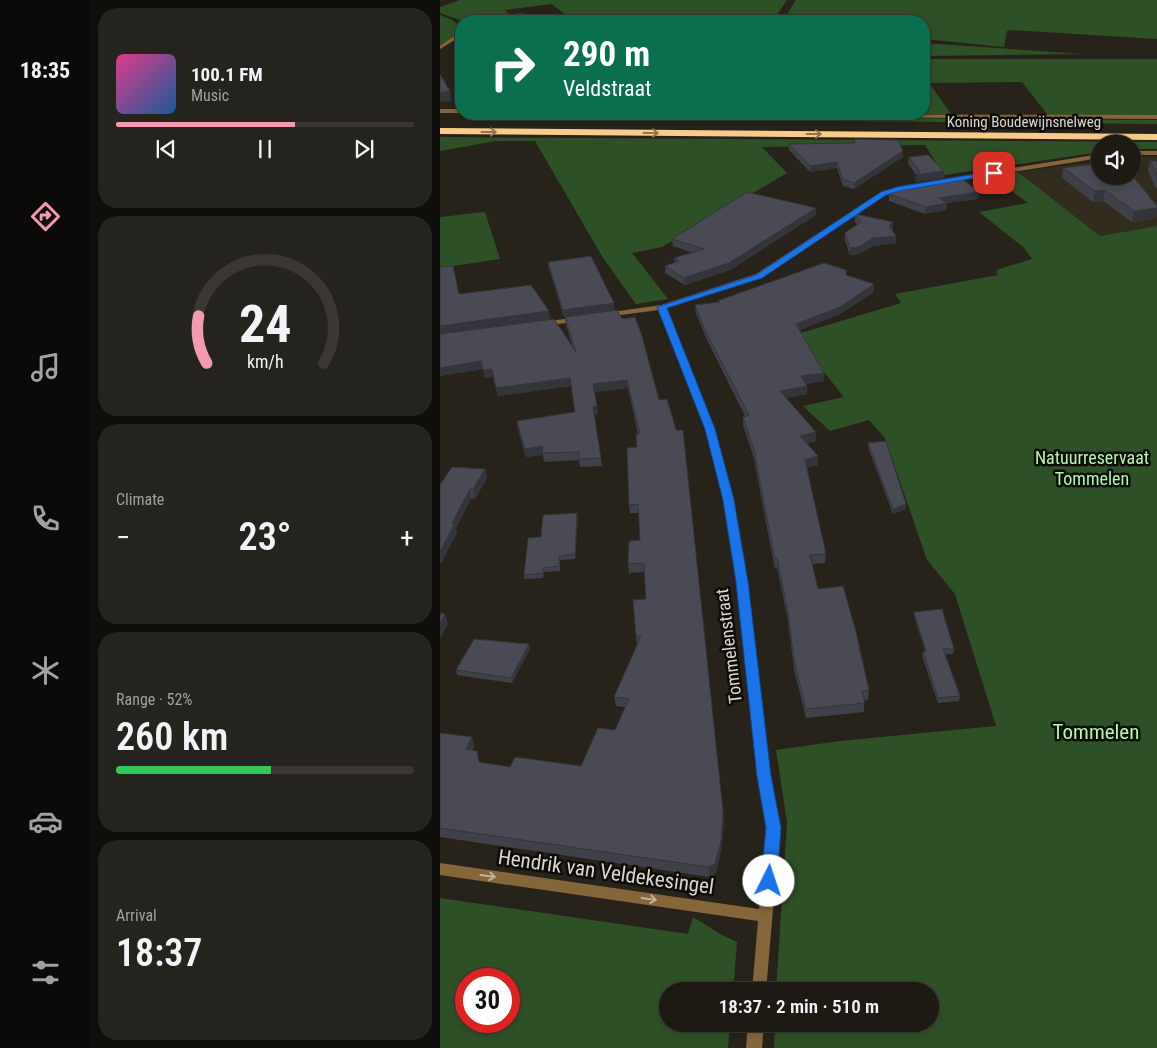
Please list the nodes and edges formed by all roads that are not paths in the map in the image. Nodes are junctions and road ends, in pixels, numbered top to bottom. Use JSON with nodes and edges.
{"nodes":[{"id":1,"x":455,"y":38,"type":"edge"},
{"id":2,"x":440,"y":48,"type":"edge"},
{"id":3,"x":440,"y":111,"type":"edge"},
{"id":4,"x":455,"y":111,"type":"edge"},
{"id":5,"x":930,"y":116,"type":"edge"},
{"id":6,"x":1157,"y":117,"type":"edge"},
{"id":7,"x":440,"y":123,"type":"edge"},
{"id":8,"x":1157,"y":129,"type":"edge"},
{"id":9,"x":440,"y":131,"type":"edge"},
{"id":10,"x":1157,"y":137,"type":"edge"},
{"id":11,"x":1141,"y":153,"type":"edge"},
{"id":12,"x":1157,"y":153,"type":"edge"},
{"id":13,"x":1091,"y":157,"type":"edge"},
{"id":14,"x":945,"y":181,"type":"edge"},
{"id":15,"x":916,"y":186,"type":"edge"},
{"id":16,"x":662,"y":307,"type":"junction"},
{"id":17,"x":598,"y":316,"type":"edge"},
{"id":18,"x":588,"y":317,"type":"edge"},
{"id":19,"x":529,"y":326,"type":"edge"},
{"id":20,"x":440,"y":869,"type":"edge"},
{"id":21,"x":766,"y":916,"type":"junction"},
{"id":22,"x":760,"y":982,"type":"edge"},
{"id":23,"x":755,"y":1032,"type":"edge"},
{"id":24,"x":754,"y":1048,"type":"edge"}],
"edges":[{"from":1,"to":2,"type":"street"},
{"from":3,"to":4,"type":"street"},
{"from":5,"to":6,"type":"street"},
{"from":7,"to":8,"type":"highway","name":"Koning Boudewijnsnelweg"},
{"from":9,"to":10,"type":"highway","name":"Koning Boudewijnsnelweg","one_way":true},
{"from":11,"to":12,"type":"street"},
{"from":13,"to":14,"type":"street"},
{"from":15,"to":16,"type":"street"},
{"from":16,"to":17,"type":"street"},
{"from":16,"to":21,"type":"street","name":"Tommelenstraat"},
{"from":18,"to":19,"type":"street"},
{"from":20,"to":21,"type":"street","name":"Hendrik van Veldekesingel","one_way":true},
{"from":21,"to":22,"type":"street","name":"Tommelenstraat"},
{"from":23,"to":24,"type":"street"}]}
